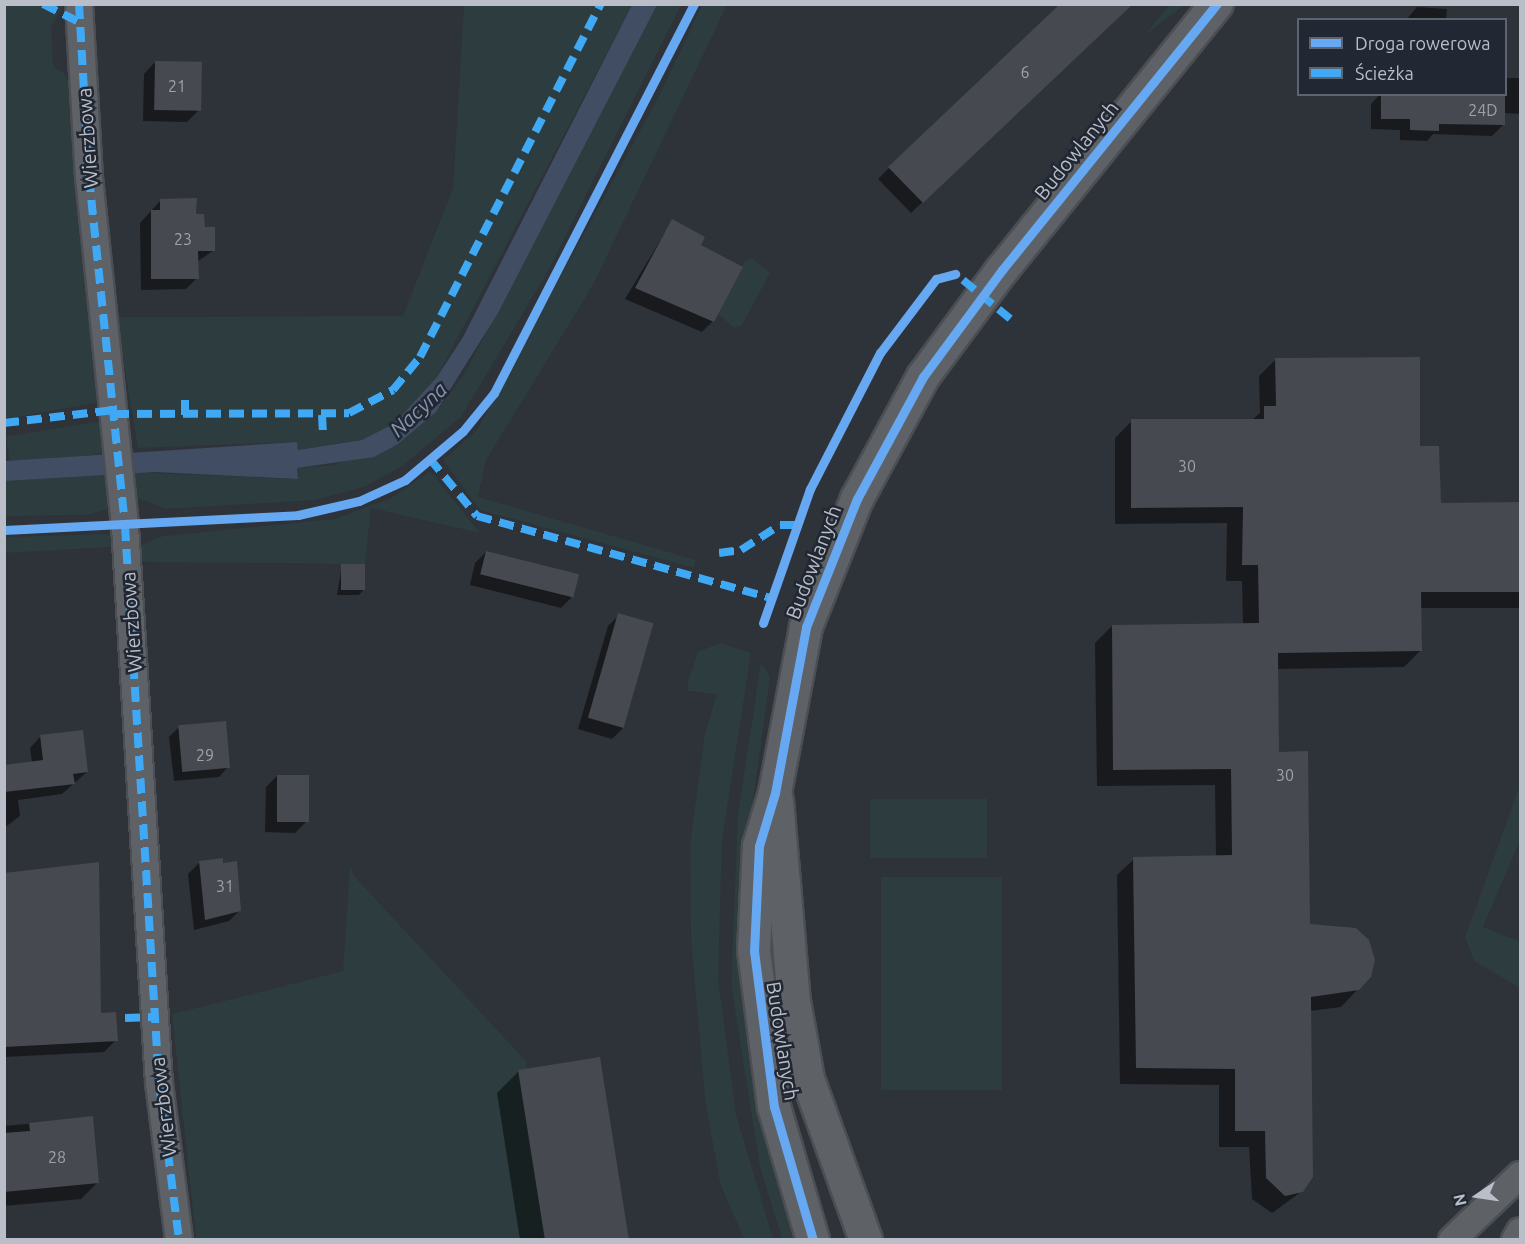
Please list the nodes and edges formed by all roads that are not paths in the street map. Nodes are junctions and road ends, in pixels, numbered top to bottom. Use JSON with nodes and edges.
{"nodes":[{"id":1,"x":79,"y":4,"type":"edge"},
{"id":2,"x":1217,"y":4,"type":"edge"},
{"id":3,"x":776,"y":793,"type":"junction"},
{"id":4,"x":1521,"y":1175,"type":"edge"},
{"id":5,"x":1521,"y":1231,"type":"edge"},
{"id":6,"x":179,"y":1239,"type":"edge"},
{"id":7,"x":813,"y":1239,"type":"edge"},
{"id":8,"x":866,"y":1239,"type":"edge"},
{"id":9,"x":1452,"y":1239,"type":"edge"},
{"id":10,"x":1515,"y":1239,"type":"edge"}],
"edges":[{"from":1,"to":6,"type":"street","name":"Wierzbowa"},
{"from":2,"to":3,"type":"street","name":"Budowlanych"},
{"from":3,"to":7,"type":"street","name":"Budowlanych"},
{"from":3,"to":8,"type":"street","name":"Budowlanych"},
{"from":4,"to":9,"type":"street"},
{"from":5,"to":10,"type":"street"}]}
